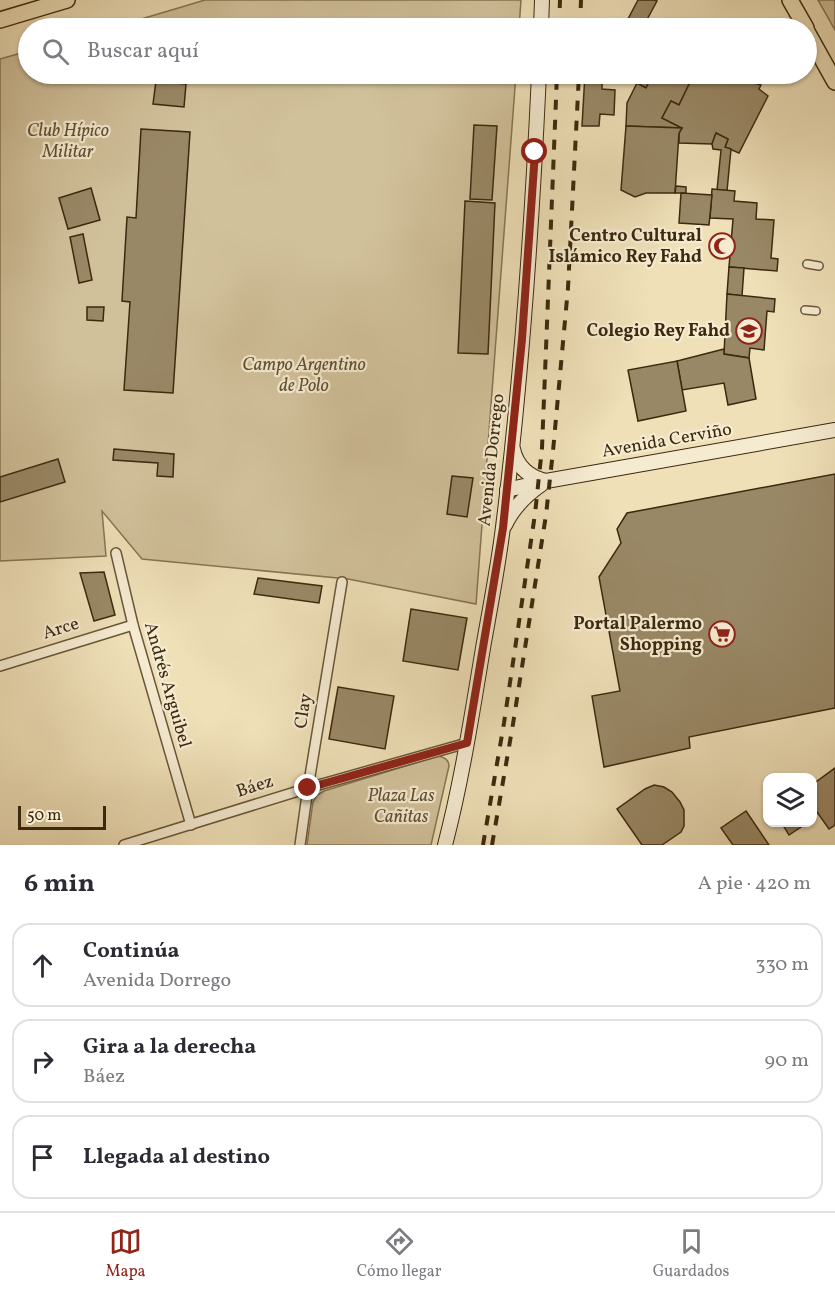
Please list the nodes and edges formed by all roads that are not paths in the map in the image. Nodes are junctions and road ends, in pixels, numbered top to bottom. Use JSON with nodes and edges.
{"nodes":[{"id":1,"x":67,"y":0,"type":"edge"},
{"id":2,"x":542,"y":0,"type":"edge"},
{"id":3,"x":790,"y":0,"type":"edge"},
{"id":4,"x":38,"y":4,"type":"edge"},
{"id":5,"x":541,"y":18,"type":"edge"},
{"id":6,"x":800,"y":18,"type":"edge"},
{"id":7,"x":0,"y":20,"type":"edge"},
{"id":8,"x":817,"y":49,"type":"edge"},
{"id":9,"x":835,"y":81,"type":"edge"},
{"id":10,"x":538,"y":84,"type":"edge"},
{"id":11,"x":807,"y":264,"type":"dead end"},
{"id":12,"x":819,"y":266,"type":"dead end"},
{"id":13,"x":805,"y":310,"type":"dead end"},
{"id":14,"x":816,"y":311,"type":"dead end"},
{"id":15,"x":835,"y":430,"type":"edge"},
{"id":16,"x":512,"y":443,"type":"junction"},
{"id":17,"x":546,"y":482,"type":"junction"},
{"id":18,"x":507,"y":490,"type":"junction"},
{"id":19,"x":503,"y":528,"type":"junction"},
{"id":20,"x":116,"y":553,"type":"dead end"},
{"id":21,"x":342,"y":582,"type":"dead end"},
{"id":22,"x":133,"y":625,"type":"junction"},
{"id":23,"x":0,"y":666,"type":"edge"},
{"id":24,"x":467,"y":743,"type":"junction"},
{"id":25,"x":308,"y":788,"type":"junction"},
{"id":26,"x":191,"y":825,"type":"junction"},
{"id":27,"x":124,"y":845,"type":"edge"},
{"id":28,"x":300,"y":845,"type":"edge"},
{"id":29,"x":446,"y":845,"type":"edge"}],
"edges":[{"from":1,"to":4,"type":"main road"},
{"from":2,"to":5,"type":"main road"},
{"from":3,"to":6,"type":"main road"},
{"from":4,"to":7,"type":"main road"},
{"from":8,"to":9,"type":"main road"},
{"from":10,"to":16,"type":"main road","name":"Avenida Dorrego"},
{"from":11,"to":12,"type":"street"},
{"from":13,"to":14,"type":"street"},
{"from":15,"to":17,"type":"main road","name":"Avenida Cerviño"},
{"from":16,"to":17,"type":"main road"},
{"from":16,"to":18,"type":"main road","name":"Avenida Dorrego"},
{"from":17,"to":18,"type":"main road","name":"Avenida Cerviño"},
{"from":17,"to":19,"type":"main road"},
{"from":18,"to":19,"type":"main road","name":"Avenida Dorrego"},
{"from":19,"to":24,"type":"main road","name":"Avenida Dorrego"},
{"from":20,"to":22,"type":"street","name":"Andrés Arguibel"},
{"from":21,"to":25,"type":"street","name":"Clay"},
{"from":22,"to":23,"type":"street","name":"Arce"},
{"from":22,"to":26,"type":"street","name":"Andrés Arguibel"},
{"from":24,"to":25,"type":"street","name":"Báez"},
{"from":24,"to":29,"type":"main road","name":"Avenida Dorrego"},
{"from":25,"to":26,"type":"street","name":"Báez"},
{"from":25,"to":28,"type":"street","name":"Clay"},
{"from":26,"to":27,"type":"street","name":"Báez"}]}
